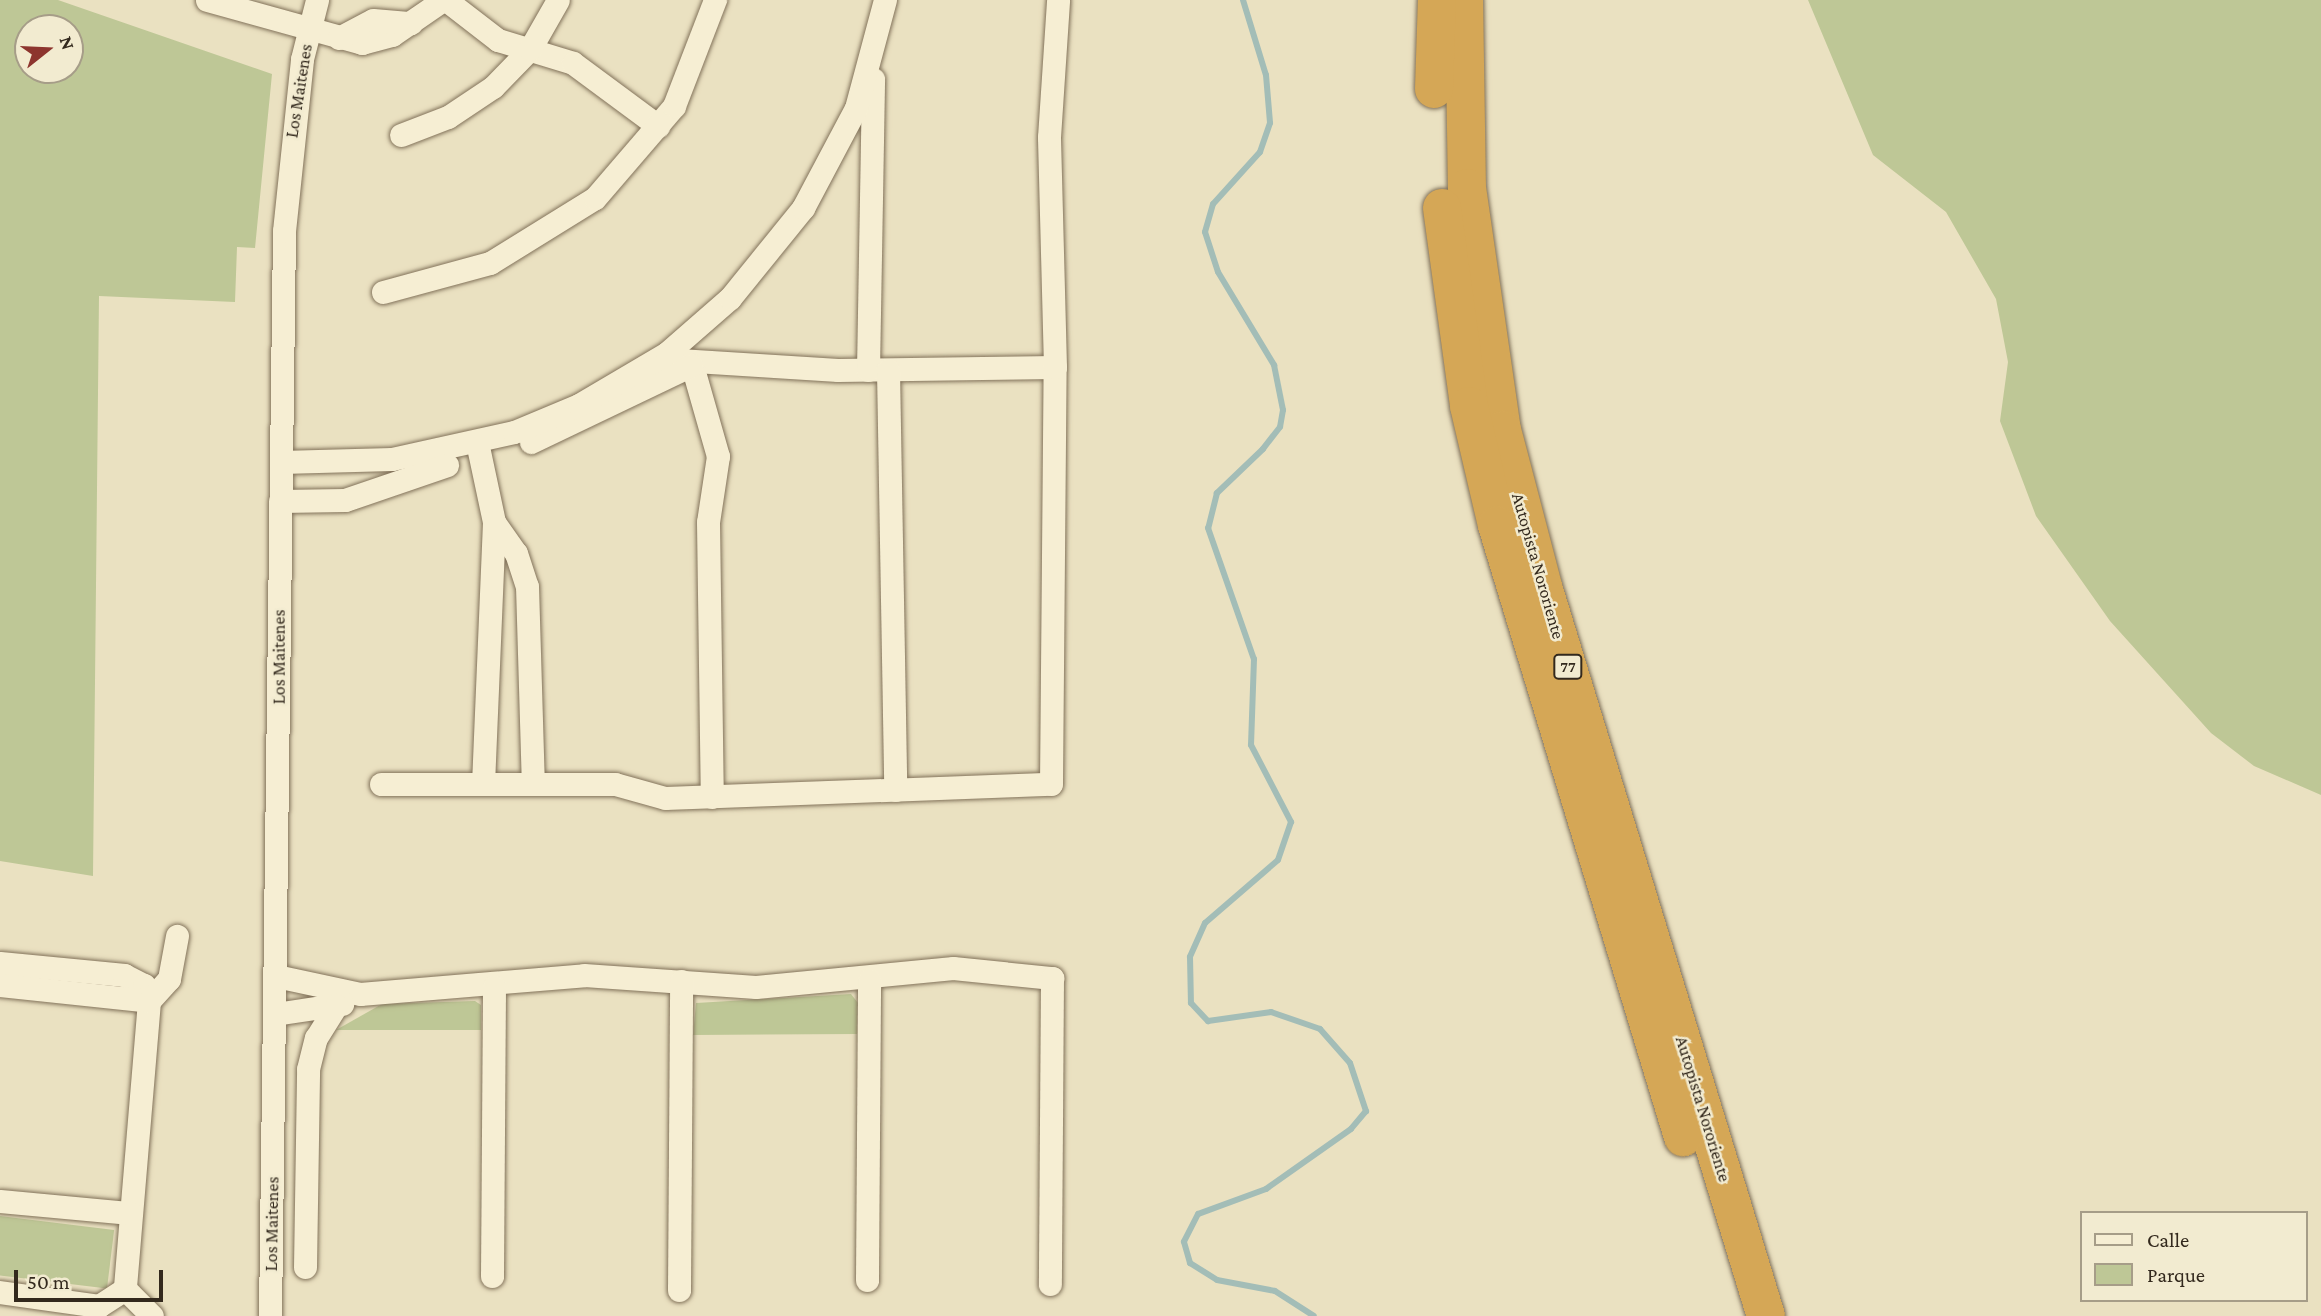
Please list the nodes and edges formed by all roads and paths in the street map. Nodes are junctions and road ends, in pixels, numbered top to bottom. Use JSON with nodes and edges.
{"nodes":[{"id":1,"x":207,"y":0,"type":"edge"},
{"id":2,"x":317,"y":0,"type":"edge"},
{"id":3,"x":444,"y":0,"type":"edge"},
{"id":4,"x":558,"y":0,"type":"edge"},
{"id":5,"x":715,"y":0,"type":"edge"},
{"id":6,"x":886,"y":0,"type":"edge"},
{"id":7,"x":1058,"y":0,"type":"edge"},
{"id":8,"x":1437,"y":0,"type":"edge"},
{"id":9,"x":1464,"y":0,"type":"edge"},
{"id":10,"x":309,"y":31,"type":"junction"},
{"id":11,"x":875,"y":47,"type":"junction"},
{"id":12,"x":530,"y":49,"type":"junction"},
{"id":13,"x":658,"y":126,"type":"junction"},
{"id":14,"x":848,"y":126,"type":"junction"},
{"id":15,"x":401,"y":135,"type":"dead end"},
{"id":16,"x":870,"y":140,"type":"junction"},
{"id":17,"x":383,"y":292,"type":"dead end"},
{"id":18,"x":667,"y":353,"type":"junction"},
{"id":19,"x":692,"y":365,"type":"junction"},
{"id":20,"x":1055,"y":367,"type":"junction"},
{"id":21,"x":878,"y":370,"type":"junction"},
{"id":22,"x":479,"y":450,"type":"junction"},
{"id":23,"x":281,"y":462,"type":"junction"},
{"id":24,"x":280,"y":501,"type":"junction"},
{"id":25,"x":494,"y":522,"type":"junction"},
{"id":26,"x":381,"y":784,"type":"dead end"},
{"id":27,"x":483,"y":784,"type":"junction"},
{"id":28,"x":533,"y":784,"type":"junction"},
{"id":29,"x":895,"y":790,"type":"junction"},
{"id":30,"x":712,"y":797,"type":"junction"},
{"id":31,"x":177,"y":936,"type":"dead end"},
{"id":32,"x":0,"y":963,"type":"edge"},
{"id":33,"x":276,"y":975,"type":"junction"},
{"id":34,"x":869,"y":980,"type":"junction"},
{"id":35,"x":681,"y":981,"type":"junction"},
{"id":36,"x":0,"y":985,"type":"edge"},
{"id":37,"x":494,"y":986,"type":"junction"},
{"id":38,"x":360,"y":994,"type":"junction"},
{"id":39,"x":149,"y":1001,"type":"junction"},
{"id":40,"x":336,"y":1006,"type":"junction"},
{"id":41,"x":275,"y":1014,"type":"junction"},
{"id":42,"x":0,"y":1201,"type":"edge"},
{"id":43,"x":130,"y":1213,"type":"junction"},
{"id":44,"x":305,"y":1267,"type":"dead end"},
{"id":45,"x":492,"y":1276,"type":"dead end"},
{"id":46,"x":866,"y":1280,"type":"dead end"},
{"id":47,"x":1050,"y":1284,"type":"dead end"},
{"id":48,"x":125,"y":1289,"type":"junction"},
{"id":49,"x":679,"y":1290,"type":"dead end"},
{"id":50,"x":0,"y":1292,"type":"edge"},
{"id":51,"x":152,"y":1316,"type":"edge"},
{"id":52,"x":270,"y":1316,"type":"edge"},
{"id":53,"x":1738,"y":1316,"type":"edge"},
{"id":54,"x":1766,"y":1316,"type":"edge"}],
"edges":[{"from":1,"to":10,"type":"street"},
{"from":2,"to":10,"type":"street","name":"Los Maitenes"},
{"from":3,"to":10,"type":"street"},
{"from":3,"to":12,"type":"street"},
{"from":4,"to":12,"type":"street"},
{"from":5,"to":13,"type":"street"},
{"from":6,"to":11,"type":"street"},
{"from":7,"to":20,"type":"street"},
{"from":8,"to":53,"type":"highway","name":"Autopista Nororiente","number":"77"},
{"from":9,"to":54,"type":"highway","name":"Autopista Nororiente","number":"77"},
{"from":10,"to":23,"type":"street","name":"Los Maitenes"},
{"from":11,"to":14,"type":"street"},
{"from":11,"to":16,"type":"street"},
{"from":12,"to":13,"type":"street"},
{"from":12,"to":15,"type":"street"},
{"from":13,"to":17,"type":"street"},
{"from":14,"to":16,"type":"street"},
{"from":14,"to":18,"type":"street"},
{"from":16,"to":21,"type":"street"},
{"from":18,"to":19,"type":"street"},
{"from":18,"to":22,"type":"street"},
{"from":19,"to":21,"type":"street"},
{"from":19,"to":22,"type":"street"},
{"from":19,"to":30,"type":"street"},
{"from":20,"to":21,"type":"street"},
{"from":20,"to":29,"type":"street"},
{"from":21,"to":29,"type":"street"},
{"from":22,"to":23,"type":"street"},
{"from":22,"to":24,"type":"street"},
{"from":22,"to":25,"type":"street"},
{"from":23,"to":24,"type":"street","name":"Los Maitenes"},
{"from":24,"to":33,"type":"street","name":"Los Maitenes"},
{"from":25,"to":27,"type":"street"},
{"from":25,"to":28,"type":"street"},
{"from":26,"to":27,"type":"street"},
{"from":27,"to":28,"type":"street"},
{"from":28,"to":30,"type":"street"},
{"from":29,"to":30,"type":"street"},
{"from":31,"to":39,"type":"street"},
{"from":32,"to":39,"type":"street"},
{"from":33,"to":38,"type":"street"},
{"from":33,"to":41,"type":"street","name":"Los Maitenes"},
{"from":34,"to":35,"type":"street"},
{"from":34,"to":46,"type":"street"},
{"from":34,"to":47,"type":"street"},
{"from":35,"to":37,"type":"street"},
{"from":35,"to":49,"type":"street"},
{"from":36,"to":39,"type":"street"},
{"from":37,"to":38,"type":"street"},
{"from":37,"to":45,"type":"street"},
{"from":38,"to":40,"type":"street"},
{"from":39,"to":43,"type":"street"},
{"from":40,"to":41,"type":"street"},
{"from":40,"to":44,"type":"street"},
{"from":41,"to":52,"type":"street","name":"Los Maitenes"},
{"from":42,"to":43,"type":"street"},
{"from":43,"to":48,"type":"street"},
{"from":48,"to":50,"type":"street"},
{"from":48,"to":51,"type":"street"}]}
